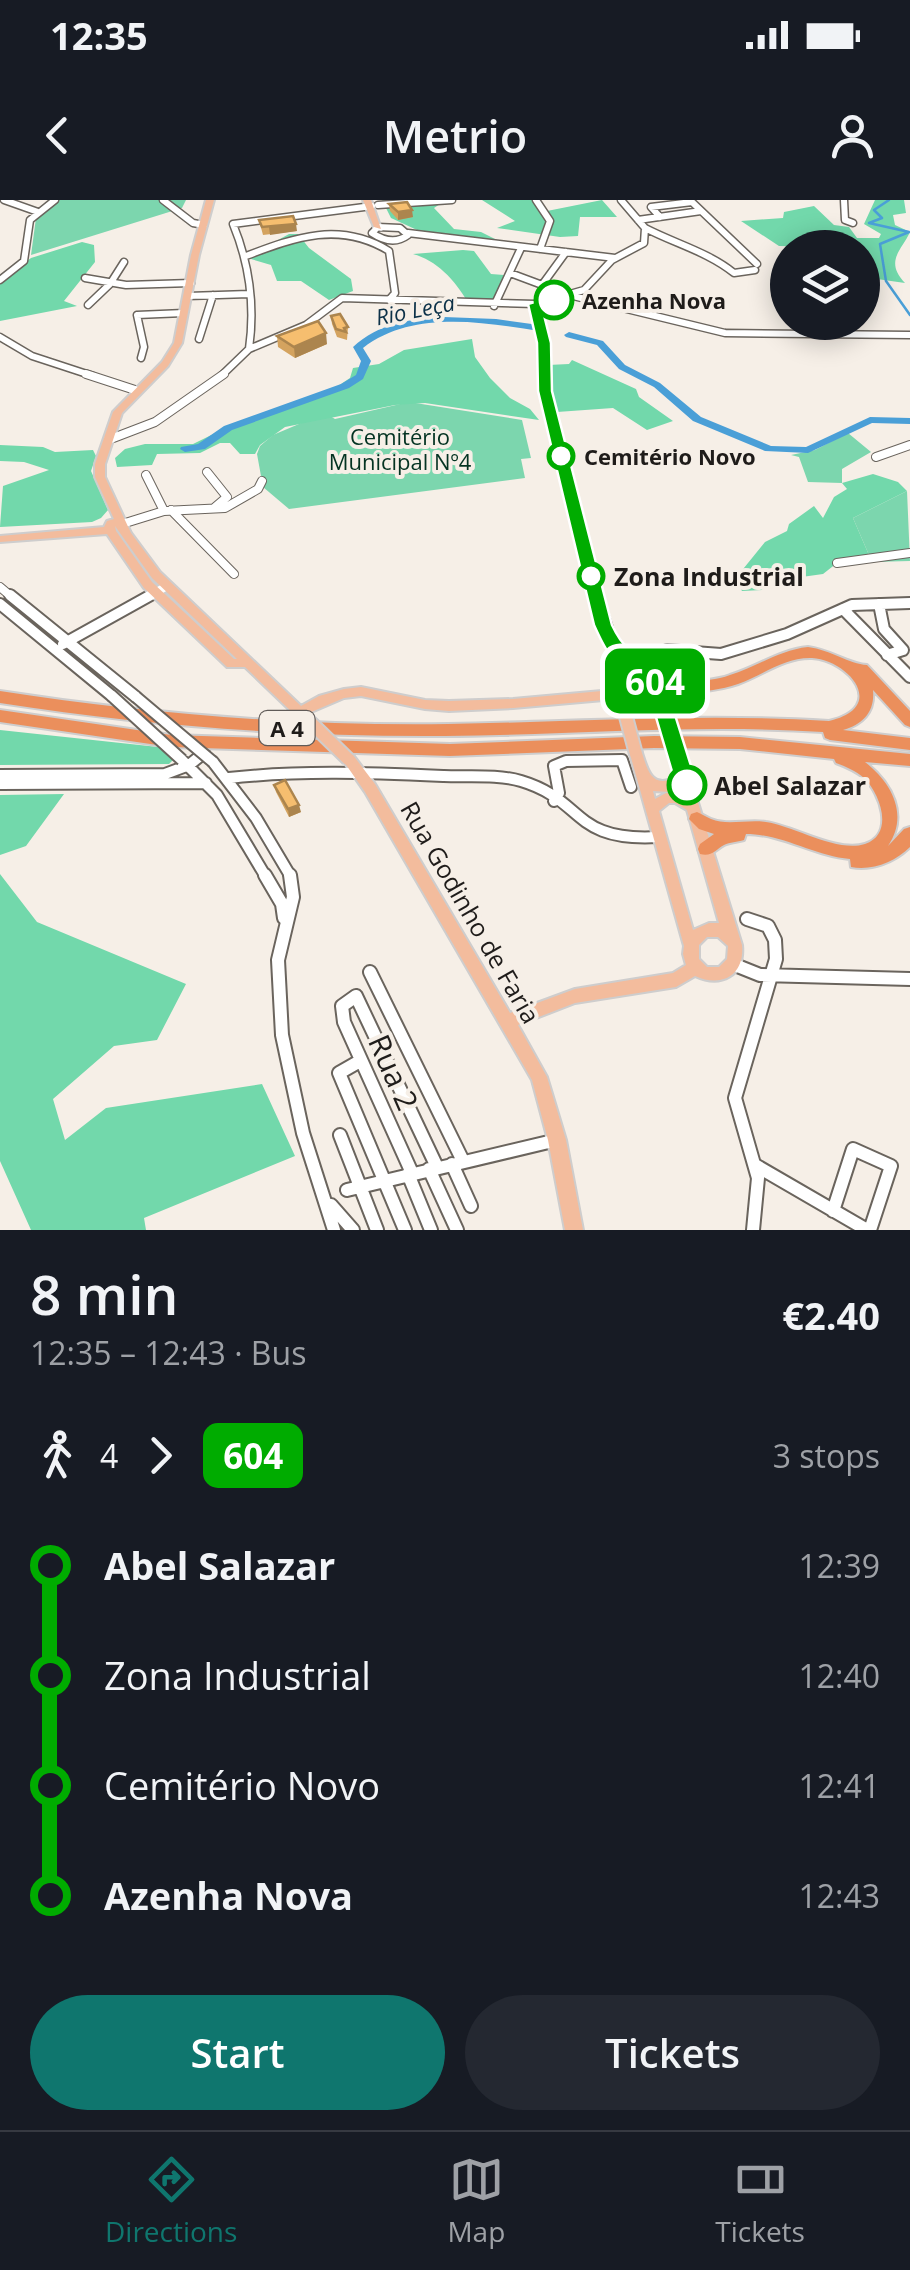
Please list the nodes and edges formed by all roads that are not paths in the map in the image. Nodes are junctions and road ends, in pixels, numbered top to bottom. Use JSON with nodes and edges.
{"nodes":[{"id":1,"x":4,"y":200,"type":"edge"},
{"id":2,"x":55,"y":200,"type":"edge"},
{"id":3,"x":162,"y":200,"type":"edge"},
{"id":4,"x":210,"y":200,"type":"edge"},
{"id":5,"x":452,"y":200,"type":"edge"},
{"id":6,"x":536,"y":200,"type":"edge"},
{"id":7,"x":621,"y":200,"type":"edge"},
{"id":8,"x":844,"y":200,"type":"edge"},
{"id":9,"x":373,"y":203,"type":"edge"},
{"id":10,"x":701,"y":211,"type":"junction"},
{"id":11,"x":38,"y":212,"type":"junction"},
{"id":12,"x":660,"y":217,"type":"junction"},
{"id":13,"x":638,"y":220,"type":"junction"},
{"id":14,"x":853,"y":223,"type":"dead end"},
{"id":15,"x":204,"y":224,"type":"junction"},
{"id":16,"x":382,"y":227,"type":"junction"},
{"id":17,"x":645,"y":228,"type":"junction"},
{"id":18,"x":408,"y":233,"type":"junction"},
{"id":19,"x":373,"y":239,"type":"junction"},
{"id":20,"x":521,"y":248,"type":"junction"},
{"id":21,"x":540,"y":250,"type":"junction"},
{"id":22,"x":566,"y":252,"type":"junction"},
{"id":23,"x":246,"y":256,"type":"junction"},
{"id":24,"x":615,"y":258,"type":"junction"},
{"id":25,"x":124,"y":262,"type":"dead end"},
{"id":26,"x":510,"y":273,"type":"junction"},
{"id":27,"x":85,"y":278,"type":"dead end"},
{"id":28,"x":0,"y":280,"type":"edge"},
{"id":29,"x":191,"y":283,"type":"junction"},
{"id":30,"x":110,"y":284,"type":"junction"},
{"id":31,"x":542,"y":285,"type":"junction"},
{"id":32,"x":249,"y":294,"type":"junction"},
{"id":33,"x":213,"y":295,"type":"junction"},
{"id":34,"x":569,"y":295,"type":"junction"},
{"id":35,"x":188,"y":296,"type":"junction"},
{"id":36,"x":389,"y":300,"type":"junction"},
{"id":37,"x":535,"y":304,"type":"junction"},
{"id":38,"x":88,"y":305,"type":"dead end"},
{"id":39,"x":494,"y":306,"type":"junction"},
{"id":40,"x":184,"y":313,"type":"junction"},
{"id":41,"x":910,"y":335,"type":"edge"},
{"id":42,"x":0,"y":337,"type":"edge"},
{"id":43,"x":199,"y":339,"type":"dead end"},
{"id":44,"x":249,"y":348,"type":"junction"},
{"id":45,"x":141,"y":358,"type":"dead end"},
{"id":46,"x":136,"y":390,"type":"junction"},
{"id":47,"x":107,"y":444,"type":"junction"},
{"id":48,"x":910,"y":445,"type":"edge"},
{"id":49,"x":876,"y":457,"type":"dead end"},
{"id":50,"x":207,"y":472,"type":"dead end"},
{"id":51,"x":146,"y":476,"type":"dead end"},
{"id":52,"x":262,"y":481,"type":"dead end"},
{"id":53,"x":214,"y":509,"type":"junction"},
{"id":54,"x":168,"y":510,"type":"junction"},
{"id":55,"x":116,"y":523,"type":"junction"},
{"id":56,"x":0,"y":530,"type":"edge"},
{"id":57,"x":0,"y":539,"type":"edge"},
{"id":58,"x":910,"y":552,"type":"edge"},
{"id":59,"x":837,"y":564,"type":"dead end"},
{"id":60,"x":234,"y":574,"type":"dead end"},
{"id":61,"x":162,"y":589,"type":"junction"},
{"id":62,"x":2,"y":596,"type":"edge"},
{"id":63,"x":910,"y":603,"type":"edge"},
{"id":64,"x":879,"y":604,"type":"junction"},
{"id":65,"x":842,"y":609,"type":"junction"},
{"id":66,"x":68,"y":640,"type":"junction"},
{"id":67,"x":57,"y":648,"type":"junction"},
{"id":68,"x":907,"y":652,"type":"edge"},
{"id":69,"x":887,"y":656,"type":"junction"},
{"id":70,"x":625,"y":658,"type":"junction"},
{"id":71,"x":645,"y":661,"type":"junction"},
{"id":72,"x":910,"y":677,"type":"edge"},
{"id":73,"x":654,"y":678,"type":"junction"},
{"id":74,"x":0,"y":697,"type":"edge"},
{"id":75,"x":621,"y":698,"type":"junction"},
{"id":76,"x":660,"y":699,"type":"junction"},
{"id":77,"x":303,"y":715,"type":"junction"},
{"id":78,"x":0,"y":716,"type":"edge"},
{"id":79,"x":910,"y":721,"type":"edge"},
{"id":80,"x":732,"y":724,"type":"junction"},
{"id":81,"x":910,"y":744,"type":"edge"},
{"id":82,"x":781,"y":746,"type":"junction"},
{"id":83,"x":679,"y":760,"type":"junction"},
{"id":84,"x":910,"y":760,"type":"edge"},
{"id":85,"x":196,"y":761,"type":"junction"},
{"id":86,"x":354,"y":764,"type":"junction"},
{"id":87,"x":640,"y":770,"type":"junction"},
{"id":88,"x":0,"y":775,"type":"edge"},
{"id":89,"x":229,"y":778,"type":"junction"},
{"id":90,"x":0,"y":784,"type":"edge"},
{"id":91,"x":206,"y":784,"type":"junction"},
{"id":92,"x":631,"y":787,"type":"dead end"},
{"id":93,"x":554,"y":801,"type":"junction"},
{"id":94,"x":248,"y":810,"type":"junction"},
{"id":95,"x":651,"y":810,"type":"junction"},
{"id":96,"x":695,"y":813,"type":"junction"},
{"id":97,"x":231,"y":818,"type":"junction"},
{"id":98,"x":910,"y":834,"type":"edge"},
{"id":99,"x":658,"y":836,"type":"junction"},
{"id":100,"x":706,"y":849,"type":"junction"},
{"id":101,"x":747,"y":919,"type":"dead end"},
{"id":102,"x":284,"y":924,"type":"junction"},
{"id":103,"x":732,"y":941,"type":"junction"},
{"id":104,"x":690,"y":944,"type":"junction"},
{"id":105,"x":735,"y":965,"type":"junction"},
{"id":106,"x":698,"y":966,"type":"junction"},
{"id":107,"x":370,"y":972,"type":"dead end"},
{"id":108,"x":770,"y":975,"type":"junction"},
{"id":109,"x":909,"y":983,"type":"edge"},
{"id":110,"x":506,"y":1022,"type":"junction"},
{"id":111,"x":360,"y":1061,"type":"junction"},
{"id":112,"x":340,"y":1135,"type":"dead end"},
{"id":113,"x":557,"y":1140,"type":"junction"},
{"id":114,"x":445,"y":1165,"type":"junction"},
{"id":115,"x":756,"y":1165,"type":"junction"},
{"id":116,"x":410,"y":1173,"type":"junction"},
{"id":117,"x":384,"y":1179,"type":"junction"},
{"id":118,"x":353,"y":1188,"type":"junction"},
{"id":119,"x":330,"y":1204,"type":"junction"},
{"id":120,"x":472,"y":1206,"type":"dead end"},
{"id":121,"x":833,"y":1212,"type":"junction"},
{"id":122,"x":334,"y":1230,"type":"edge"},
{"id":123,"x":353,"y":1230,"type":"edge"},
{"id":124,"x":377,"y":1230,"type":"edge"},
{"id":125,"x":405,"y":1230,"type":"edge"},
{"id":126,"x":432,"y":1230,"type":"edge"},
{"id":127,"x":457,"y":1230,"type":"edge"},
{"id":128,"x":574,"y":1230,"type":"edge"},
{"id":129,"x":754,"y":1230,"type":"edge"},
{"id":130,"x":868,"y":1230,"type":"edge"}],
"edges":[{"from":1,"to":11,"type":"street"},
{"from":2,"to":11,"type":"street"},
{"from":3,"to":15,"type":"street"},
{"from":4,"to":15,"type":"main road","name":"Rua Godinho de Faria"},
{"from":5,"to":9,"type":"street"},
{"from":6,"to":21,"type":"street"},
{"from":7,"to":13,"type":"street"},
{"from":8,"to":14,"type":"street"},
{"from":9,"to":16,"type":"main road"},
{"from":9,"to":23,"type":"street"},
{"from":10,"to":12,"type":"street"},
{"from":10,"to":12,"type":"street"},
{"from":10,"to":17,"type":"street"},
{"from":11,"to":28,"type":"street"},
{"from":12,"to":13,"type":"street"},
{"from":13,"to":17,"type":"street"},
{"from":15,"to":29,"type":"main road","name":"Rua Godinho de Faria"},
{"from":16,"to":18,"type":"street"},
{"from":16,"to":19,"type":"street"},
{"from":17,"to":24,"type":"street"},
{"from":18,"to":19,"type":"street"},
{"from":18,"to":20,"type":"street"},
{"from":19,"to":23,"type":"street"},
{"from":19,"to":36,"type":"street"},
{"from":20,"to":21,"type":"street"},
{"from":20,"to":26,"type":"street"},
{"from":21,"to":22,"type":"street"},
{"from":22,"to":24,"type":"street"},
{"from":22,"to":31,"type":"street"},
{"from":23,"to":32,"type":"street"},
{"from":24,"to":34,"type":"street"},
{"from":25,"to":30,"type":"street"},
{"from":26,"to":31,"type":"street"},
{"from":26,"to":39,"type":"street"},
{"from":27,"to":30,"type":"street"},
{"from":29,"to":30,"type":"street"},
{"from":29,"to":35,"type":"main road","name":"Rua Godinho de Faria"},
{"from":30,"to":38,"type":"street"},
{"from":31,"to":34,"type":"street"},
{"from":32,"to":33,"type":"street"},
{"from":32,"to":44,"type":"street"},
{"from":33,"to":35,"type":"street"},
{"from":33,"to":43,"type":"street"},
{"from":34,"to":37,"type":"street"},
{"from":34,"to":41,"type":"street"},
{"from":35,"to":40,"type":"main road","name":"Rua Godinho de Faria"},
{"from":36,"to":39,"type":"street"},
{"from":36,"to":44,"type":"street"},
{"from":37,"to":39,"type":"street"},
{"from":37,"to":70,"type":"street"},
{"from":40,"to":45,"type":"street"},
{"from":40,"to":46,"type":"main road","name":"Rua Godinho de Faria"},
{"from":42,"to":46,"type":"street"},
{"from":44,"to":47,"type":"street"},
{"from":46,"to":47,"type":"main road","name":"Rua Godinho de Faria"},
{"from":47,"to":55,"type":"main road","name":"Rua Godinho de Faria"},
{"from":48,"to":49,"type":"street"},
{"from":50,"to":53,"type":"street"},
{"from":51,"to":54,"type":"street"},
{"from":52,"to":53,"type":"street"},
{"from":53,"to":54,"type":"street"},
{"from":54,"to":55,"type":"street"},
{"from":54,"to":60,"type":"street"},
{"from":55,"to":56,"type":"main road"},
{"from":55,"to":57,"type":"main road"},
{"from":55,"to":61,"type":"main road","name":"Rua Godinho de Faria"},
{"from":58,"to":59,"type":"street"},
{"from":61,"to":66,"type":"street"},
{"from":61,"to":77,"type":"main road","name":"Rua Godinho de Faria"},
{"from":62,"to":66,"type":"street"},
{"from":62,"to":67,"type":"street"},
{"from":63,"to":64,"type":"street"},
{"from":64,"to":65,"type":"street"},
{"from":64,"to":68,"type":"street"},
{"from":65,"to":69,"type":"street"},
{"from":65,"to":71,"type":"street"},
{"from":66,"to":67,"type":"street"},
{"from":66,"to":85,"type":"street","bridge":true},
{"from":67,"to":85,"type":"street","bridge":true},
{"from":68,"to":69,"type":"street"},
{"from":69,"to":72,"type":"street"},
{"from":70,"to":71,"type":"main road"},
{"from":70,"to":75,"type":"main road"},
{"from":71,"to":73,"type":"main road"},
{"from":73,"to":76,"type":"main road"},
{"from":73,"to":79,"type":"highway"},
{"from":74,"to":80,"type":"highway","number":"A 4"},
{"from":75,"to":77,"type":"main road"},
{"from":75,"to":87,"type":"main road","bridge":true},
{"from":76,"to":80,"type":"highway"},
{"from":76,"to":83,"type":"main road","bridge":true},
{"from":77,"to":86,"type":"main road","name":"Rua Godinho de Faria","bridge":true},
{"from":78,"to":82,"type":"highway","number":"A 4"},
{"from":80,"to":81,"type":"highway","number":"A 4"},
{"from":82,"to":84,"type":"highway","number":"A 4"},
{"from":82,"to":96,"type":"highway"},
{"from":83,"to":87,"type":"main road"},
{"from":83,"to":96,"type":"main road"},
{"from":85,"to":88,"type":"street"},
{"from":85,"to":89,"type":"street"},
{"from":85,"to":91,"type":"street"},
{"from":86,"to":89,"type":"street"},
{"from":86,"to":93,"type":"street"},
{"from":86,"to":110,"type":"main road","name":"Rua Godinho de Faria"},
{"from":87,"to":95,"type":"main road"},
{"from":89,"to":94,"type":"street"},
{"from":90,"to":91,"type":"street"},
{"from":91,"to":97,"type":"street"},
{"from":92,"to":93,"type":"street"},
{"from":93,"to":99,"type":"street"},
{"from":94,"to":97,"type":"street"},
{"from":94,"to":102,"type":"street"},
{"from":95,"to":96,"type":"main road"},
{"from":95,"to":99,"type":"main road"},
{"from":96,"to":100,"type":"main road"},
{"from":97,"to":102,"type":"street"},
{"from":98,"to":100,"type":"highway"},
{"from":99,"to":104,"type":"main road"},
{"from":100,"to":103,"type":"main road"},
{"from":101,"to":108,"type":"street"},
{"from":102,"to":119,"type":"street"},
{"from":103,"to":104,"type":"main road"},
{"from":103,"to":105,"type":"main road"},
{"from":104,"to":106,"type":"main road"},
{"from":105,"to":106,"type":"main road"},
{"from":105,"to":108,"type":"street"},
{"from":106,"to":110,"type":"main road"},
{"from":107,"to":114,"type":"street"},
{"from":108,"to":109,"type":"street"},
{"from":108,"to":115,"type":"street"},
{"from":110,"to":113,"type":"main road","name":"Rua Godinho de Faria"},
{"from":111,"to":114,"type":"street","name":"Rua 2"},
{"from":111,"to":116,"type":"street","name":"Rua 2"},
{"from":111,"to":117,"type":"street"},
{"from":112,"to":118,"type":"street"},
{"from":113,"to":114,"type":"street"},
{"from":113,"to":128,"type":"main road","name":"Rua Godinho de Faria"},
{"from":114,"to":116,"type":"street"},
{"from":114,"to":120,"type":"street"},
{"from":114,"to":127,"type":"street"},
{"from":115,"to":121,"type":"street"},
{"from":115,"to":129,"type":"street"},
{"from":116,"to":117,"type":"street"},
{"from":116,"to":126,"type":"street","name":"Rua 2"},
{"from":117,"to":118,"type":"street"},
{"from":117,"to":125,"type":"street"},
{"from":118,"to":124,"type":"street"},
{"from":119,"to":122,"type":"street"},
{"from":119,"to":123,"type":"street"},
{"from":121,"to":130,"type":"street"},
{"from":121,"to":130,"type":"street"}]}
